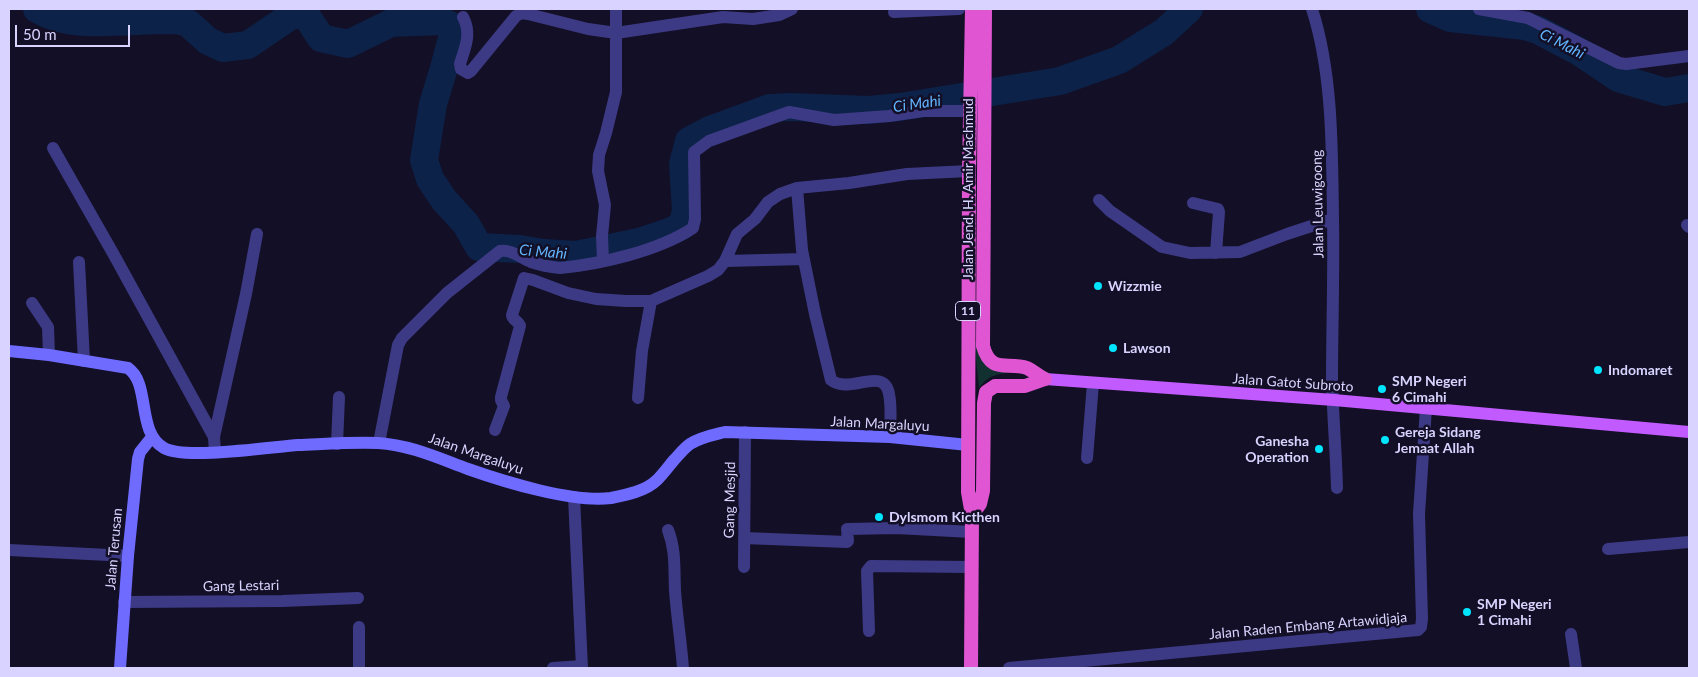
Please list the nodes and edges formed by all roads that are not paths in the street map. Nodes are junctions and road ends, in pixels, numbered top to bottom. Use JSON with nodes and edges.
{"nodes":[{"id":1,"x":616,"y":9,"type":"edge"},
{"id":2,"x":792,"y":9,"type":"edge"},
{"id":3,"x":959,"y":9,"type":"edge"},
{"id":4,"x":972,"y":9,"type":"edge"},
{"id":5,"x":985,"y":9,"type":"edge"},
{"id":6,"x":1312,"y":9,"type":"edge"},
{"id":7,"x":1479,"y":9,"type":"edge"},
{"id":8,"x":894,"y":12,"type":"dead end"},
{"id":9,"x":463,"y":17,"type":"dead end"},
{"id":10,"x":616,"y":33,"type":"junction"},
{"id":11,"x":1689,"y":56,"type":"edge"},
{"id":12,"x":975,"y":108,"type":"junction"},
{"id":13,"x":53,"y":148,"type":"dead end"},
{"id":14,"x":969,"y":171,"type":"junction"},
{"id":15,"x":797,"y":188,"type":"junction"},
{"id":16,"x":1099,"y":200,"type":"dead end"},
{"id":17,"x":1193,"y":203,"type":"dead end"},
{"id":18,"x":1333,"y":219,"type":"junction"},
{"id":19,"x":257,"y":234,"type":"dead end"},
{"id":20,"x":1216,"y":253,"type":"junction"},
{"id":21,"x":603,"y":258,"type":"junction"},
{"id":22,"x":804,"y":259,"type":"junction"},
{"id":23,"x":725,"y":261,"type":"junction"},
{"id":24,"x":79,"y":262,"type":"dead end"},
{"id":25,"x":531,"y":262,"type":"junction"},
{"id":26,"x":524,"y":278,"type":"junction"},
{"id":27,"x":651,"y":301,"type":"junction"},
{"id":28,"x":32,"y":303,"type":"dead end"},
{"id":29,"x":9,"y":351,"type":"edge"},
{"id":30,"x":49,"y":356,"type":"junction"},
{"id":31,"x":84,"y":361,"type":"junction"},
{"id":32,"x":1045,"y":379,"type":"junction"},
{"id":33,"x":1093,"y":383,"type":"junction"},
{"id":34,"x":339,"y":398,"type":"dead end"},
{"id":35,"x":638,"y":398,"type":"dead end"},
{"id":36,"x":1334,"y":400,"type":"junction"},
{"id":37,"x":1426,"y":408,"type":"junction"},
{"id":38,"x":495,"y":430,"type":"dead end"},
{"id":39,"x":745,"y":432,"type":"junction"},
{"id":40,"x":1689,"y":432,"type":"edge"},
{"id":41,"x":152,"y":437,"type":"junction"},
{"id":42,"x":214,"y":437,"type":"junction"},
{"id":43,"x":890,"y":437,"type":"junction"},
{"id":44,"x":379,"y":443,"type":"junction"},
{"id":45,"x":338,"y":444,"type":"junction"},
{"id":46,"x":968,"y":445,"type":"junction"},
{"id":47,"x":215,"y":452,"type":"junction"},
{"id":48,"x":1087,"y":458,"type":"dead end"},
{"id":49,"x":1337,"y":488,"type":"dead end"},
{"id":50,"x":574,"y":498,"type":"junction"},
{"id":51,"x":972,"y":515,"type":"junction"},
{"id":52,"x":668,"y":530,"type":"dead end"},
{"id":53,"x":972,"y":532,"type":"junction"},
{"id":54,"x":744,"y":538,"type":"junction"},
{"id":55,"x":1689,"y":542,"type":"edge"},
{"id":56,"x":1608,"y":549,"type":"dead end"},
{"id":57,"x":9,"y":550,"type":"edge"},
{"id":58,"x":128,"y":556,"type":"junction"},
{"id":59,"x":744,"y":567,"type":"dead end"},
{"id":60,"x":972,"y":567,"type":"junction"},
{"id":61,"x":358,"y":598,"type":"dead end"},
{"id":62,"x":124,"y":602,"type":"junction"},
{"id":63,"x":359,"y":627,"type":"dead end"},
{"id":64,"x":869,"y":631,"type":"dead end"},
{"id":65,"x":1571,"y":634,"type":"dead end"},
{"id":66,"x":582,"y":667,"type":"edge"},
{"id":67,"x":120,"y":668,"type":"edge"},
{"id":68,"x":359,"y":668,"type":"edge"},
{"id":69,"x":553,"y":668,"type":"edge"},
{"id":70,"x":683,"y":668,"type":"edge"},
{"id":71,"x":971,"y":668,"type":"edge"},
{"id":72,"x":1008,"y":668,"type":"edge"},
{"id":73,"x":1576,"y":668,"type":"edge"}],
"edges":[{"from":1,"to":10,"type":"street"},
{"from":2,"to":10,"type":"street"},
{"from":3,"to":8,"type":"street"},
{"from":4,"to":12,"type":"highway","name":"Jalan Jend. H. Amir Machmud","number":"11"},
{"from":5,"to":12,"type":"highway","name":"Jalan Jend. H. Amir Machmud","number":"11"},
{"from":6,"to":18,"type":"street","name":"Jalan Leuwigoong"},
{"from":7,"to":11,"type":"street"},
{"from":9,"to":10,"type":"street"},
{"from":10,"to":21,"type":"street"},
{"from":12,"to":14,"type":"highway","name":"Jalan Jend. H. Amir Machmud","number":"11"},
{"from":12,"to":21,"type":"street"},
{"from":12,"to":32,"type":"highway","name":"Jalan Jend. H. Amir Machmud","number":"11"},
{"from":13,"to":42,"type":"street"},
{"from":14,"to":15,"type":"street"},
{"from":14,"to":46,"type":"highway","name":"Jalan Jend. H. Amir Machmud","number":"11"},
{"from":15,"to":22,"type":"street"},
{"from":15,"to":23,"type":"street"},
{"from":16,"to":20,"type":"street"},
{"from":17,"to":20,"type":"street"},
{"from":18,"to":20,"type":"street"},
{"from":18,"to":36,"type":"street","name":"Jalan Leuwigoong"},
{"from":19,"to":42,"type":"street"},
{"from":21,"to":25,"type":"street"},
{"from":22,"to":23,"type":"street"},
{"from":22,"to":43,"type":"street"},
{"from":23,"to":27,"type":"street"},
{"from":24,"to":31,"type":"street"},
{"from":25,"to":26,"type":"street"},
{"from":25,"to":44,"type":"street"},
{"from":26,"to":27,"type":"street"},
{"from":26,"to":38,"type":"street"},
{"from":27,"to":35,"type":"street"},
{"from":28,"to":30,"type":"street"},
{"from":29,"to":30,"type":"main road"},
{"from":30,"to":31,"type":"main road"},
{"from":31,"to":41,"type":"main road"},
{"from":32,"to":33,"type":"main road","name":"Jalan Gatot Subroto"},
{"from":32,"to":51,"type":"highway","name":"Jalan Jend. H. Amir Machmud","number":"11"},
{"from":33,"to":36,"type":"main road","name":"Jalan Gatot Subroto"},
{"from":33,"to":48,"type":"street"},
{"from":34,"to":45,"type":"street"},
{"from":36,"to":37,"type":"main road","name":"Jalan Gatot Subroto"},
{"from":36,"to":49,"type":"street","name":"Jalan Leuwigoong"},
{"from":37,"to":40,"type":"main road","name":"Jalan Gatot Subroto"},
{"from":37,"to":72,"type":"street","name":"Jalan Raden Embang Artawidjaja"},
{"from":39,"to":43,"type":"main road","name":"Jalan Margaluyu"},
{"from":39,"to":50,"type":"main road","name":"Jalan Margaluyu"},
{"from":39,"to":54,"type":"street","name":"Gang Mesjid"},
{"from":41,"to":47,"type":"main road","name":"Jalan Margaluyu"},
{"from":41,"to":58,"type":"main road","name":"Jalan Terusan"},
{"from":42,"to":47,"type":"street"},
{"from":43,"to":46,"type":"main road","name":"Jalan Margaluyu"},
{"from":44,"to":45,"type":"main road","name":"Jalan Margaluyu"},
{"from":44,"to":50,"type":"main road","name":"Jalan Margaluyu"},
{"from":45,"to":47,"type":"main road","name":"Jalan Margaluyu"},
{"from":46,"to":51,"type":"highway","name":"Jalan Jend. H. Amir Machmud","number":"11"},
{"from":50,"to":66,"type":"street"},
{"from":51,"to":53,"type":"highway","name":"Jalan Jend. H. Amir Machmud","number":"11"},
{"from":52,"to":70,"type":"street"},
{"from":53,"to":54,"type":"street"},
{"from":53,"to":60,"type":"highway","name":"Jalan Jend. H. Amir Machmud","number":"11"},
{"from":54,"to":59,"type":"street","name":"Gang Mesjid"},
{"from":55,"to":56,"type":"street"},
{"from":57,"to":58,"type":"street"},
{"from":58,"to":62,"type":"main road","name":"Jalan Terusan"},
{"from":60,"to":64,"type":"street"},
{"from":60,"to":71,"type":"highway","name":"Jalan Jend. H. Amir Machmud","number":"11"},
{"from":61,"to":62,"type":"street","name":"Gang Lestari"},
{"from":62,"to":67,"type":"main road","name":"Jalan Terusan"},
{"from":63,"to":68,"type":"street"},
{"from":65,"to":73,"type":"street"},
{"from":66,"to":69,"type":"street"}]}
